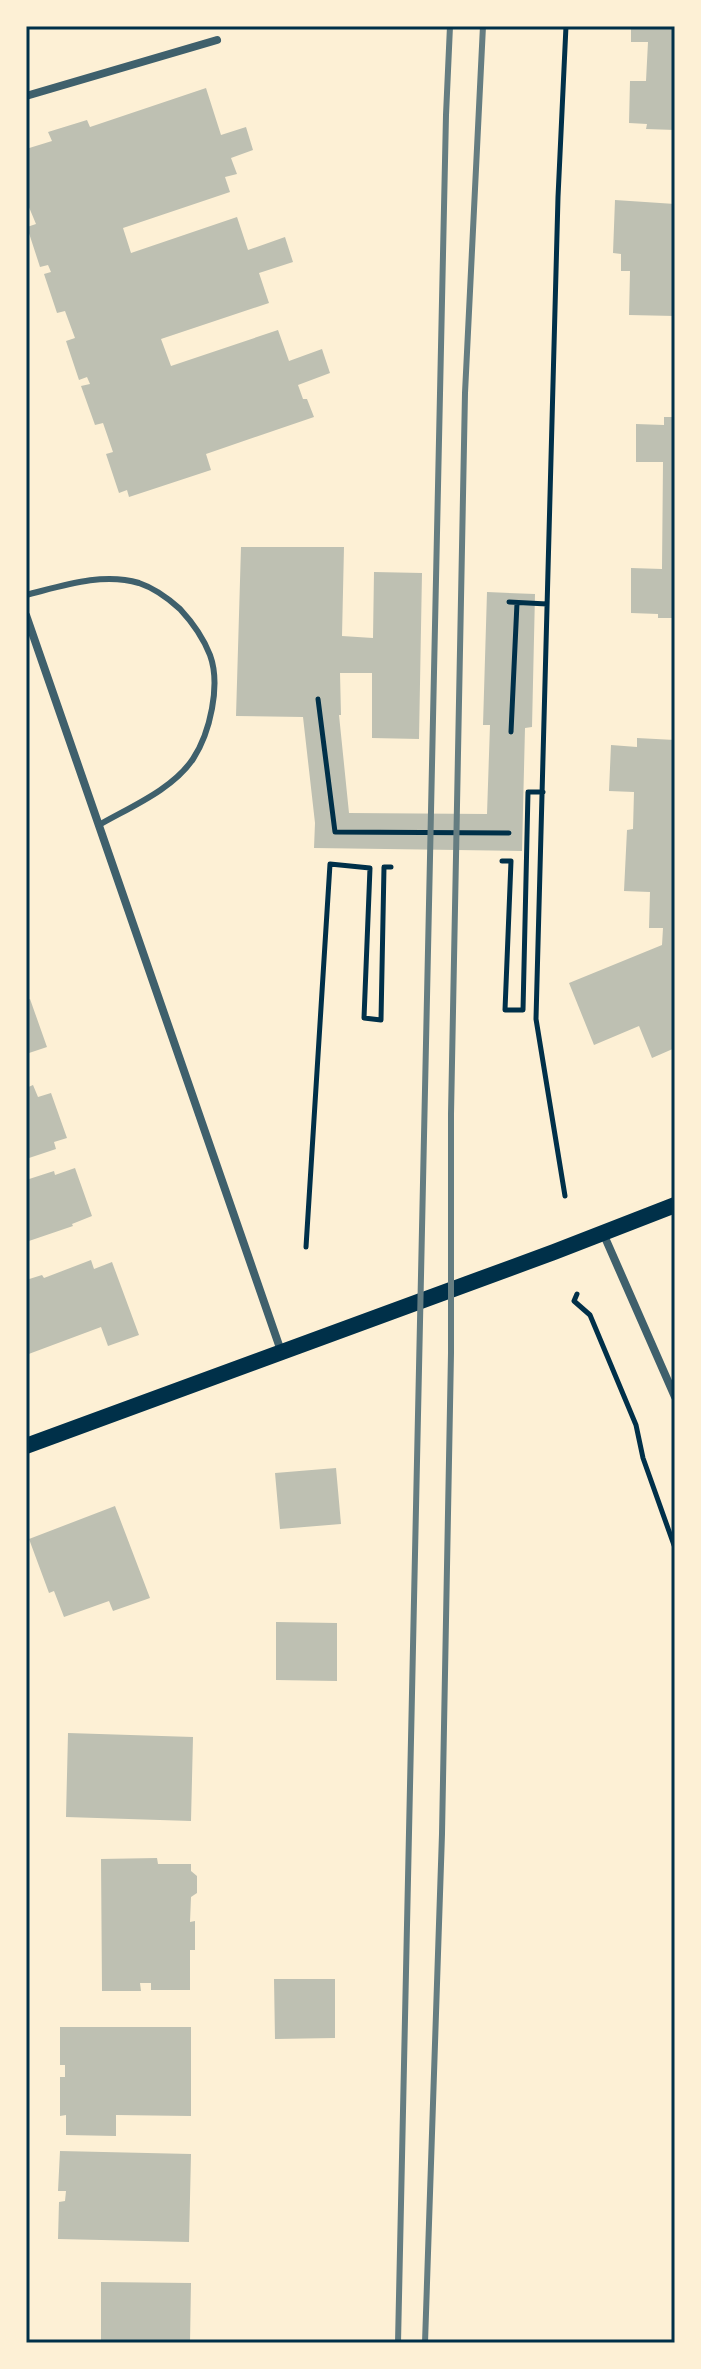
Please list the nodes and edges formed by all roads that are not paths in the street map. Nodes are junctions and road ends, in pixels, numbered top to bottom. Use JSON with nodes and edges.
{"nodes":[{"id":1,"x":217,"y":40,"type":"dead end"},
{"id":2,"x":26,"y":96,"type":"edge"},
{"id":3,"x":26,"y":595,"type":"edge"},
{"id":4,"x":26,"y":615,"type":"edge"},
{"id":5,"x":99,"y":825,"type":"junction"},
{"id":6,"x":675,"y":1205,"type":"edge"},
{"id":7,"x":603,"y":1233,"type":"junction"},
{"id":8,"x":282,"y":1352,"type":"junction"},
{"id":9,"x":675,"y":1397,"type":"edge"},
{"id":10,"x":26,"y":1446,"type":"edge"}],
"edges":[{"from":1,"to":2,"type":"street"},
{"from":3,"to":5,"type":"lane"},
{"from":4,"to":5,"type":"street"},
{"from":5,"to":8,"type":"street"},
{"from":6,"to":7,"type":"main road"},
{"from":7,"to":8,"type":"main road"},
{"from":7,"to":9,"type":"street"},
{"from":8,"to":10,"type":"main road"}]}
